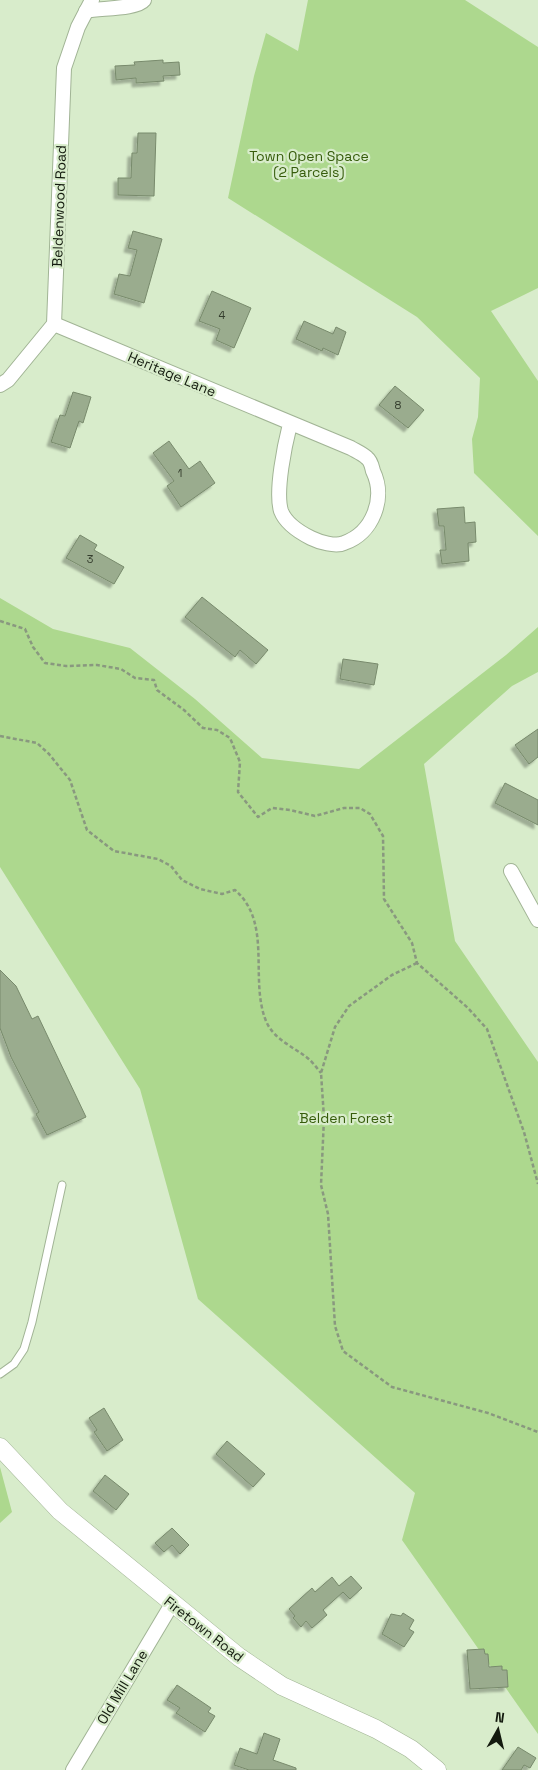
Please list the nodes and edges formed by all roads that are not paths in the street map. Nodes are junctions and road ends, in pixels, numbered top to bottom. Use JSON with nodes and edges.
{"nodes":[{"id":1,"x":144,"y":0,"type":"edge"},
{"id":2,"x":89,"y":6,"type":"edge"},
{"id":3,"x":54,"y":324,"type":"junction"},
{"id":4,"x":0,"y":385,"type":"edge"},
{"id":5,"x":290,"y":424,"type":"junction"},
{"id":6,"x":510,"y":871,"type":"dead end"},
{"id":7,"x":538,"y":920,"type":"edge"},
{"id":8,"x":62,"y":1184,"type":"dead end"},
{"id":9,"x":0,"y":1374,"type":"edge"},
{"id":10,"x":0,"y":1447,"type":"edge"},
{"id":11,"x":172,"y":1604,"type":"junction"},
{"id":12,"x":73,"y":1770,"type":"edge"},
{"id":13,"x":437,"y":1770,"type":"edge"}],
"edges":[{"from":1,"to":2,"type":"street","name":"Beldenwood Road"},
{"from":2,"to":3,"type":"street","name":"Beldenwood Road"},
{"from":3,"to":4,"type":"street"},
{"from":3,"to":5,"type":"street","name":"Heritage Lane"},
{"from":5,"to":5,"type":"street","name":"Heritage Lane"},
{"from":6,"to":7,"type":"street"},
{"from":8,"to":9,"type":"lane"},
{"from":10,"to":11,"type":"street","name":"Firetown Road"},
{"from":11,"to":12,"type":"street","name":"Old Mill Lane"},
{"from":11,"to":13,"type":"street","name":"Firetown Road"}]}
